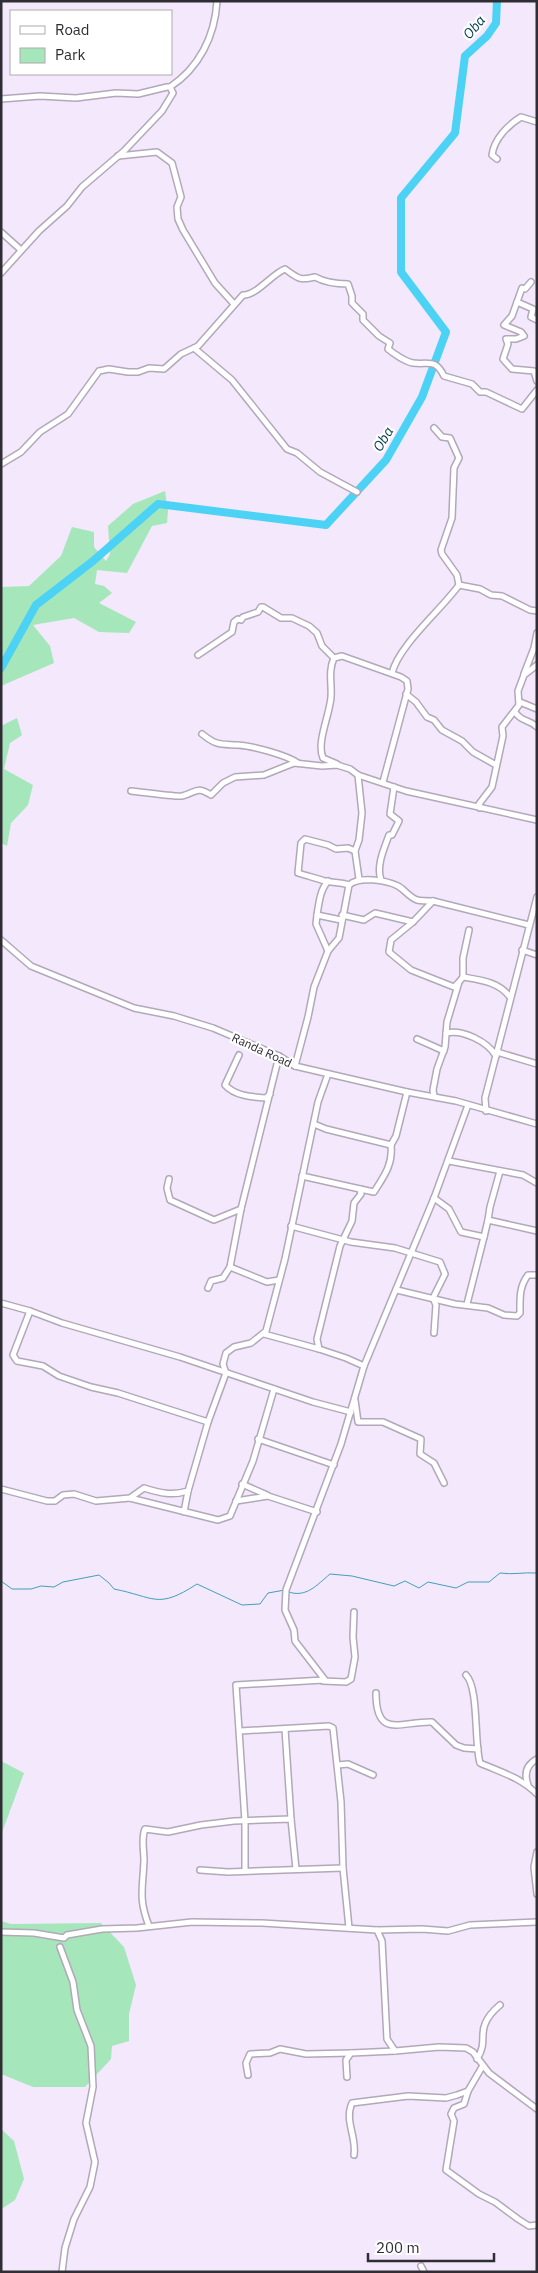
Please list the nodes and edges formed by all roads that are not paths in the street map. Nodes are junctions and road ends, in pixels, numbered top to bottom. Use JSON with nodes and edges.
{"nodes":[{"id":1,"x":217,"y":1,"type":"edge"},
{"id":2,"x":170,"y":87,"type":"junction"},
{"id":3,"x":1,"y":99,"type":"edge"},
{"id":4,"x":537,"y":122,"type":"edge"},
{"id":5,"x":117,"y":156,"type":"junction"},
{"id":6,"x":497,"y":159,"type":"dead end"},
{"id":7,"x":1,"y":232,"type":"edge"},
{"id":8,"x":21,"y":250,"type":"junction"},
{"id":9,"x":1,"y":273,"type":"edge"},
{"id":10,"x":531,"y":282,"type":"dead end"},
{"id":11,"x":517,"y":302,"type":"junction"},
{"id":12,"x":234,"y":304,"type":"junction"},
{"id":13,"x":537,"y":320,"type":"edge"},
{"id":14,"x":194,"y":348,"type":"junction"},
{"id":15,"x":537,"y":381,"type":"edge"},
{"id":16,"x":537,"y":390,"type":"edge"},
{"id":17,"x":535,"y":398,"type":"edge"},
{"id":18,"x":434,"y":428,"type":"dead end"},
{"id":19,"x":1,"y":464,"type":"edge"},
{"id":20,"x":357,"y":492,"type":"dead end"},
{"id":21,"x":459,"y":585,"type":"junction"},
{"id":22,"x":537,"y":611,"type":"edge"},
{"id":23,"x":537,"y":632,"type":"edge"},
{"id":24,"x":535,"y":649,"type":"edge"},
{"id":25,"x":198,"y":655,"type":"dead end"},
{"id":26,"x":334,"y":658,"type":"junction"},
{"id":27,"x":537,"y":665,"type":"edge"},
{"id":28,"x":392,"y":673,"type":"junction"},
{"id":29,"x":524,"y":675,"type":"junction"},
{"id":30,"x":406,"y":694,"type":"junction"},
{"id":31,"x":520,"y":702,"type":"junction"},
{"id":32,"x":537,"y":709,"type":"edge"},
{"id":33,"x":514,"y":712,"type":"junction"},
{"id":34,"x":537,"y":727,"type":"edge"},
{"id":35,"x":202,"y":734,"type":"dead end"},
{"id":36,"x":299,"y":763,"type":"junction"},
{"id":37,"x":337,"y":764,"type":"junction"},
{"id":38,"x":496,"y":765,"type":"junction"},
{"id":39,"x":358,"y":775,"type":"junction"},
{"id":40,"x":383,"y":782,"type":"junction"},
{"id":41,"x":394,"y":787,"type":"junction"},
{"id":42,"x":131,"y":791,"type":"dead end"},
{"id":43,"x":480,"y":808,"type":"junction"},
{"id":44,"x":537,"y":813,"type":"edge"},
{"id":45,"x":536,"y":820,"type":"edge"},
{"id":46,"x":355,"y":850,"type":"junction"},
{"id":47,"x":359,"y":879,"type":"junction"},
{"id":48,"x":381,"y":880,"type":"junction"},
{"id":49,"x":328,"y":881,"type":"junction"},
{"id":50,"x":349,"y":884,"type":"junction"},
{"id":51,"x":537,"y":897,"type":"edge"},
{"id":52,"x":433,"y":901,"type":"junction"},
{"id":53,"x":535,"y":907,"type":"edge"},
{"id":54,"x":317,"y":915,"type":"junction"},
{"id":55,"x":342,"y":918,"type":"junction"},
{"id":56,"x":413,"y":922,"type":"junction"},
{"id":57,"x":529,"y":925,"type":"junction"},
{"id":58,"x":469,"y":930,"type":"dead end"},
{"id":59,"x":1,"y":940,"type":"edge"},
{"id":60,"x":522,"y":950,"type":"junction"},
{"id":61,"x":328,"y":951,"type":"junction"},
{"id":62,"x":537,"y":955,"type":"edge"},
{"id":63,"x":461,"y":980,"type":"junction"},
{"id":64,"x":510,"y":997,"type":"junction"},
{"id":65,"x":446,"y":1033,"type":"junction"},
{"id":66,"x":417,"y":1038,"type":"dead end"},
{"id":67,"x":444,"y":1052,"type":"junction"},
{"id":68,"x":496,"y":1054,"type":"junction"},
{"id":69,"x":239,"y":1055,"type":"dead end"},
{"id":70,"x":278,"y":1056,"type":"junction"},
{"id":71,"x":537,"y":1064,"type":"edge"},
{"id":72,"x":295,"y":1066,"type":"junction"},
{"id":73,"x":328,"y":1074,"type":"junction"},
{"id":74,"x":407,"y":1092,"type":"junction"},
{"id":75,"x":270,"y":1094,"type":"junction"},
{"id":76,"x":434,"y":1096,"type":"junction"},
{"id":77,"x":468,"y":1105,"type":"junction"},
{"id":78,"x":486,"y":1111,"type":"junction"},
{"id":79,"x":314,"y":1124,"type":"junction"},
{"id":80,"x":537,"y":1124,"type":"edge"},
{"id":81,"x":391,"y":1145,"type":"junction"},
{"id":82,"x":449,"y":1160,"type":"junction"},
{"id":83,"x":500,"y":1171,"type":"junction"},
{"id":84,"x":302,"y":1176,"type":"junction"},
{"id":85,"x":169,"y":1178,"type":"dead end"},
{"id":86,"x":537,"y":1183,"type":"edge"},
{"id":87,"x":360,"y":1189,"type":"junction"},
{"id":88,"x":434,"y":1198,"type":"junction"},
{"id":89,"x":241,"y":1209,"type":"junction"},
{"id":90,"x":488,"y":1220,"type":"junction"},
{"id":91,"x":291,"y":1226,"type":"junction"},
{"id":92,"x":537,"y":1230,"type":"edge"},
{"id":93,"x":484,"y":1237,"type":"junction"},
{"id":94,"x":343,"y":1240,"type":"junction"},
{"id":95,"x":412,"y":1254,"type":"junction"},
{"id":96,"x":230,"y":1267,"type":"junction"},
{"id":97,"x":537,"y":1275,"type":"edge"},
{"id":98,"x":279,"y":1280,"type":"junction"},
{"id":99,"x":208,"y":1288,"type":"dead end"},
{"id":100,"x":397,"y":1290,"type":"junction"},
{"id":101,"x":433,"y":1298,"type":"junction"},
{"id":102,"x":1,"y":1302,"type":"edge"},
{"id":103,"x":467,"y":1304,"type":"junction"},
{"id":104,"x":30,"y":1311,"type":"junction"},
{"id":105,"x":434,"y":1333,"type":"dead end"},
{"id":106,"x":264,"y":1334,"type":"junction"},
{"id":107,"x":319,"y":1349,"type":"junction"},
{"id":108,"x":364,"y":1366,"type":"junction"},
{"id":109,"x":226,"y":1373,"type":"junction"},
{"id":110,"x":274,"y":1389,"type":"junction"},
{"id":111,"x":355,"y":1399,"type":"junction"},
{"id":112,"x":351,"y":1412,"type":"junction"},
{"id":113,"x":208,"y":1422,"type":"junction"},
{"id":114,"x":258,"y":1439,"type":"junction"},
{"id":115,"x":334,"y":1465,"type":"junction"},
{"id":116,"x":444,"y":1483,"type":"dead end"},
{"id":117,"x":242,"y":1484,"type":"junction"},
{"id":118,"x":1,"y":1489,"type":"edge"},
{"id":119,"x":188,"y":1491,"type":"junction"},
{"id":120,"x":268,"y":1496,"type":"junction"},
{"id":121,"x":130,"y":1498,"type":"junction"},
{"id":122,"x":236,"y":1501,"type":"junction"},
{"id":123,"x":184,"y":1512,"type":"junction"},
{"id":124,"x":317,"y":1512,"type":"junction"},
{"id":125,"x":354,"y":1612,"type":"dead end"},
{"id":126,"x":466,"y":1675,"type":"dead end"},
{"id":127,"x":325,"y":1680,"type":"junction"},
{"id":128,"x":376,"y":1693,"type":"dead end"},
{"id":129,"x":285,"y":1729,"type":"junction"},
{"id":130,"x":240,"y":1731,"type":"junction"},
{"id":131,"x":478,"y":1749,"type":"junction"},
{"id":132,"x":537,"y":1759,"type":"edge"},
{"id":133,"x":338,"y":1765,"type":"junction"},
{"id":134,"x":373,"y":1775,"type":"dead end"},
{"id":135,"x":528,"y":1785,"type":"junction"},
{"id":136,"x":537,"y":1794,"type":"edge"},
{"id":137,"x":291,"y":1819,"type":"junction"},
{"id":138,"x":245,"y":1820,"type":"junction"},
{"id":139,"x":537,"y":1852,"type":"edge"},
{"id":140,"x":344,"y":1868,"type":"junction"},
{"id":141,"x":296,"y":1869,"type":"junction"},
{"id":142,"x":200,"y":1870,"type":"dead end"},
{"id":143,"x":245,"y":1871,"type":"junction"},
{"id":144,"x":537,"y":1894,"type":"edge"},
{"id":145,"x":537,"y":1922,"type":"edge"},
{"id":146,"x":149,"y":1926,"type":"junction"},
{"id":147,"x":349,"y":1928,"type":"junction"},
{"id":148,"x":377,"y":1930,"type":"junction"},
{"id":149,"x":1,"y":1932,"type":"edge"},
{"id":150,"x":60,"y":1947,"type":"dead end"},
{"id":151,"x":500,"y":2005,"type":"dead end"},
{"id":152,"x":395,"y":2051,"type":"junction"},
{"id":153,"x":351,"y":2053,"type":"junction"},
{"id":154,"x":477,"y":2059,"type":"junction"},
{"id":155,"x":482,"y":2066,"type":"junction"},
{"id":156,"x":248,"y":2075,"type":"dead end"},
{"id":157,"x":347,"y":2077,"type":"dead end"},
{"id":158,"x":468,"y":2091,"type":"junction"},
{"id":159,"x":537,"y":2109,"type":"edge"},
{"id":160,"x":354,"y":2155,"type":"dead end"},
{"id":161,"x":537,"y":2225,"type":"edge"},
{"id":162,"x":62,"y":2272,"type":"edge"}],
"edges":[{"from":1,"to":2,"type":"street"},
{"from":2,"to":3,"type":"street"},
{"from":2,"to":5,"type":"street"},
{"from":4,"to":6,"type":"street"},
{"from":5,"to":8,"type":"street"},
{"from":5,"to":12,"type":"street"},
{"from":7,"to":8,"type":"street"},
{"from":8,"to":9,"type":"street"},
{"from":10,"to":11,"type":"street"},
{"from":11,"to":13,"type":"street"},
{"from":11,"to":15,"type":"street"},
{"from":12,"to":14,"type":"street"},
{"from":12,"to":17,"type":"street"},
{"from":14,"to":19,"type":"street"},
{"from":14,"to":20,"type":"street"},
{"from":16,"to":17,"type":"street"},
{"from":18,"to":21,"type":"street"},
{"from":21,"to":22,"type":"street"},
{"from":21,"to":28,"type":"street"},
{"from":23,"to":24,"type":"street"},
{"from":24,"to":29,"type":"street"},
{"from":25,"to":26,"type":"street"},
{"from":26,"to":28,"type":"street"},
{"from":26,"to":37,"type":"street"},
{"from":27,"to":29,"type":"street"},
{"from":28,"to":30,"type":"street"},
{"from":29,"to":31,"type":"street"},
{"from":30,"to":38,"type":"street"},
{"from":30,"to":40,"type":"street"},
{"from":31,"to":32,"type":"street"},
{"from":31,"to":33,"type":"street"},
{"from":33,"to":34,"type":"street"},
{"from":33,"to":38,"type":"street"},
{"from":35,"to":36,"type":"street"},
{"from":36,"to":37,"type":"street"},
{"from":36,"to":42,"type":"street"},
{"from":37,"to":39,"type":"street"},
{"from":38,"to":43,"type":"street"},
{"from":39,"to":40,"type":"street"},
{"from":39,"to":46,"type":"street"},
{"from":40,"to":41,"type":"street"},
{"from":41,"to":43,"type":"street"},
{"from":41,"to":48,"type":"street"},
{"from":43,"to":45,"type":"street"},
{"from":44,"to":45,"type":"street"},
{"from":46,"to":47,"type":"street"},
{"from":46,"to":49,"type":"street"},
{"from":47,"to":48,"type":"street"},
{"from":47,"to":50,"type":"street"},
{"from":48,"to":52,"type":"street"},
{"from":49,"to":50,"type":"street"},
{"from":49,"to":54,"type":"street"},
{"from":50,"to":55,"type":"street"},
{"from":51,"to":53,"type":"street"},
{"from":52,"to":56,"type":"street"},
{"from":52,"to":57,"type":"street"},
{"from":53,"to":57,"type":"street"},
{"from":54,"to":55,"type":"street"},
{"from":54,"to":61,"type":"street"},
{"from":55,"to":56,"type":"street"},
{"from":55,"to":61,"type":"street"},
{"from":56,"to":63,"type":"street"},
{"from":57,"to":60,"type":"street"},
{"from":58,"to":63,"type":"street"},
{"from":59,"to":70,"type":"street","name":"Randa Road"},
{"from":60,"to":62,"type":"street"},
{"from":60,"to":64,"type":"street"},
{"from":61,"to":72,"type":"street"},
{"from":63,"to":64,"type":"street"},
{"from":63,"to":65,"type":"street"},
{"from":64,"to":68,"type":"street"},
{"from":65,"to":67,"type":"street"},
{"from":65,"to":68,"type":"street"},
{"from":66,"to":67,"type":"street"},
{"from":67,"to":76,"type":"street"},
{"from":68,"to":71,"type":"street"},
{"from":68,"to":78,"type":"street"},
{"from":69,"to":75,"type":"street"},
{"from":70,"to":72,"type":"street","name":"Randa Road"},
{"from":70,"to":75,"type":"street"},
{"from":72,"to":73,"type":"street","name":"Randa Road"},
{"from":73,"to":74,"type":"street","name":"Randa Road"},
{"from":73,"to":79,"type":"street"},
{"from":74,"to":76,"type":"street","name":"Randa Road"},
{"from":74,"to":81,"type":"street"},
{"from":75,"to":89,"type":"street"},
{"from":76,"to":77,"type":"street","name":"Randa Road"},
{"from":77,"to":78,"type":"street","name":"Randa Road"},
{"from":77,"to":82,"type":"street"},
{"from":78,"to":80,"type":"street","name":"Randa Road"},
{"from":79,"to":81,"type":"street"},
{"from":79,"to":84,"type":"street"},
{"from":81,"to":87,"type":"street"},
{"from":82,"to":83,"type":"street"},
{"from":82,"to":88,"type":"street"},
{"from":83,"to":86,"type":"street"},
{"from":83,"to":90,"type":"street"},
{"from":84,"to":87,"type":"street"},
{"from":84,"to":91,"type":"street"},
{"from":85,"to":89,"type":"street"},
{"from":87,"to":94,"type":"street"},
{"from":88,"to":93,"type":"street"},
{"from":88,"to":95,"type":"street"},
{"from":89,"to":96,"type":"street"},
{"from":90,"to":92,"type":"street"},
{"from":90,"to":93,"type":"street"},
{"from":91,"to":94,"type":"street"},
{"from":91,"to":98,"type":"street"},
{"from":93,"to":103,"type":"street"},
{"from":94,"to":95,"type":"street"},
{"from":94,"to":107,"type":"street"},
{"from":95,"to":100,"type":"street"},
{"from":95,"to":101,"type":"street"},
{"from":96,"to":98,"type":"street"},
{"from":96,"to":99,"type":"street"},
{"from":97,"to":103,"type":"street"},
{"from":98,"to":106,"type":"street"},
{"from":100,"to":101,"type":"street"},
{"from":100,"to":108,"type":"street"},
{"from":101,"to":103,"type":"street"},
{"from":101,"to":105,"type":"street"},
{"from":102,"to":104,"type":"street"},
{"from":104,"to":109,"type":"street"},
{"from":104,"to":113,"type":"street"},
{"from":106,"to":107,"type":"street"},
{"from":106,"to":109,"type":"street"},
{"from":107,"to":108,"type":"street"},
{"from":108,"to":111,"type":"street"},
{"from":109,"to":110,"type":"street"},
{"from":109,"to":113,"type":"street"},
{"from":110,"to":112,"type":"street"},
{"from":110,"to":114,"type":"street"},
{"from":111,"to":112,"type":"street"},
{"from":111,"to":116,"type":"street"},
{"from":112,"to":115,"type":"street"},
{"from":113,"to":119,"type":"street"},
{"from":114,"to":115,"type":"street"},
{"from":114,"to":117,"type":"street"},
{"from":115,"to":124,"type":"street"},
{"from":117,"to":120,"type":"street"},
{"from":117,"to":122,"type":"street"},
{"from":118,"to":121,"type":"street"},
{"from":119,"to":121,"type":"street"},
{"from":119,"to":123,"type":"street"},
{"from":120,"to":122,"type":"street"},
{"from":120,"to":124,"type":"street"},
{"from":121,"to":123,"type":"street"},
{"from":122,"to":123,"type":"street"},
{"from":124,"to":127,"type":"street"},
{"from":125,"to":127,"type":"street"},
{"from":126,"to":131,"type":"street"},
{"from":127,"to":130,"type":"street"},
{"from":128,"to":131,"type":"street"},
{"from":129,"to":130,"type":"street"},
{"from":129,"to":133,"type":"street"},
{"from":129,"to":137,"type":"street"},
{"from":130,"to":138,"type":"street"},
{"from":131,"to":135,"type":"street"},
{"from":132,"to":135,"type":"street"},
{"from":133,"to":134,"type":"street"},
{"from":133,"to":140,"type":"street"},
{"from":135,"to":136,"type":"street"},
{"from":137,"to":138,"type":"street"},
{"from":137,"to":141,"type":"street"},
{"from":138,"to":143,"type":"street"},
{"from":138,"to":146,"type":"street"},
{"from":139,"to":144,"type":"street"},
{"from":140,"to":141,"type":"street"},
{"from":140,"to":147,"type":"street"},
{"from":141,"to":143,"type":"street"},
{"from":142,"to":143,"type":"street"},
{"from":145,"to":148,"type":"street"},
{"from":146,"to":147,"type":"street"},
{"from":146,"to":149,"type":"street"},
{"from":147,"to":148,"type":"street"},
{"from":148,"to":152,"type":"street"},
{"from":150,"to":162,"type":"street"},
{"from":151,"to":154,"type":"street"},
{"from":152,"to":153,"type":"street"},
{"from":152,"to":154,"type":"street"},
{"from":153,"to":156,"type":"street"},
{"from":153,"to":157,"type":"street"},
{"from":154,"to":155,"type":"street"},
{"from":155,"to":158,"type":"street"},
{"from":155,"to":159,"type":"street"},
{"from":158,"to":160,"type":"street"},
{"from":158,"to":161,"type":"street"}]}
